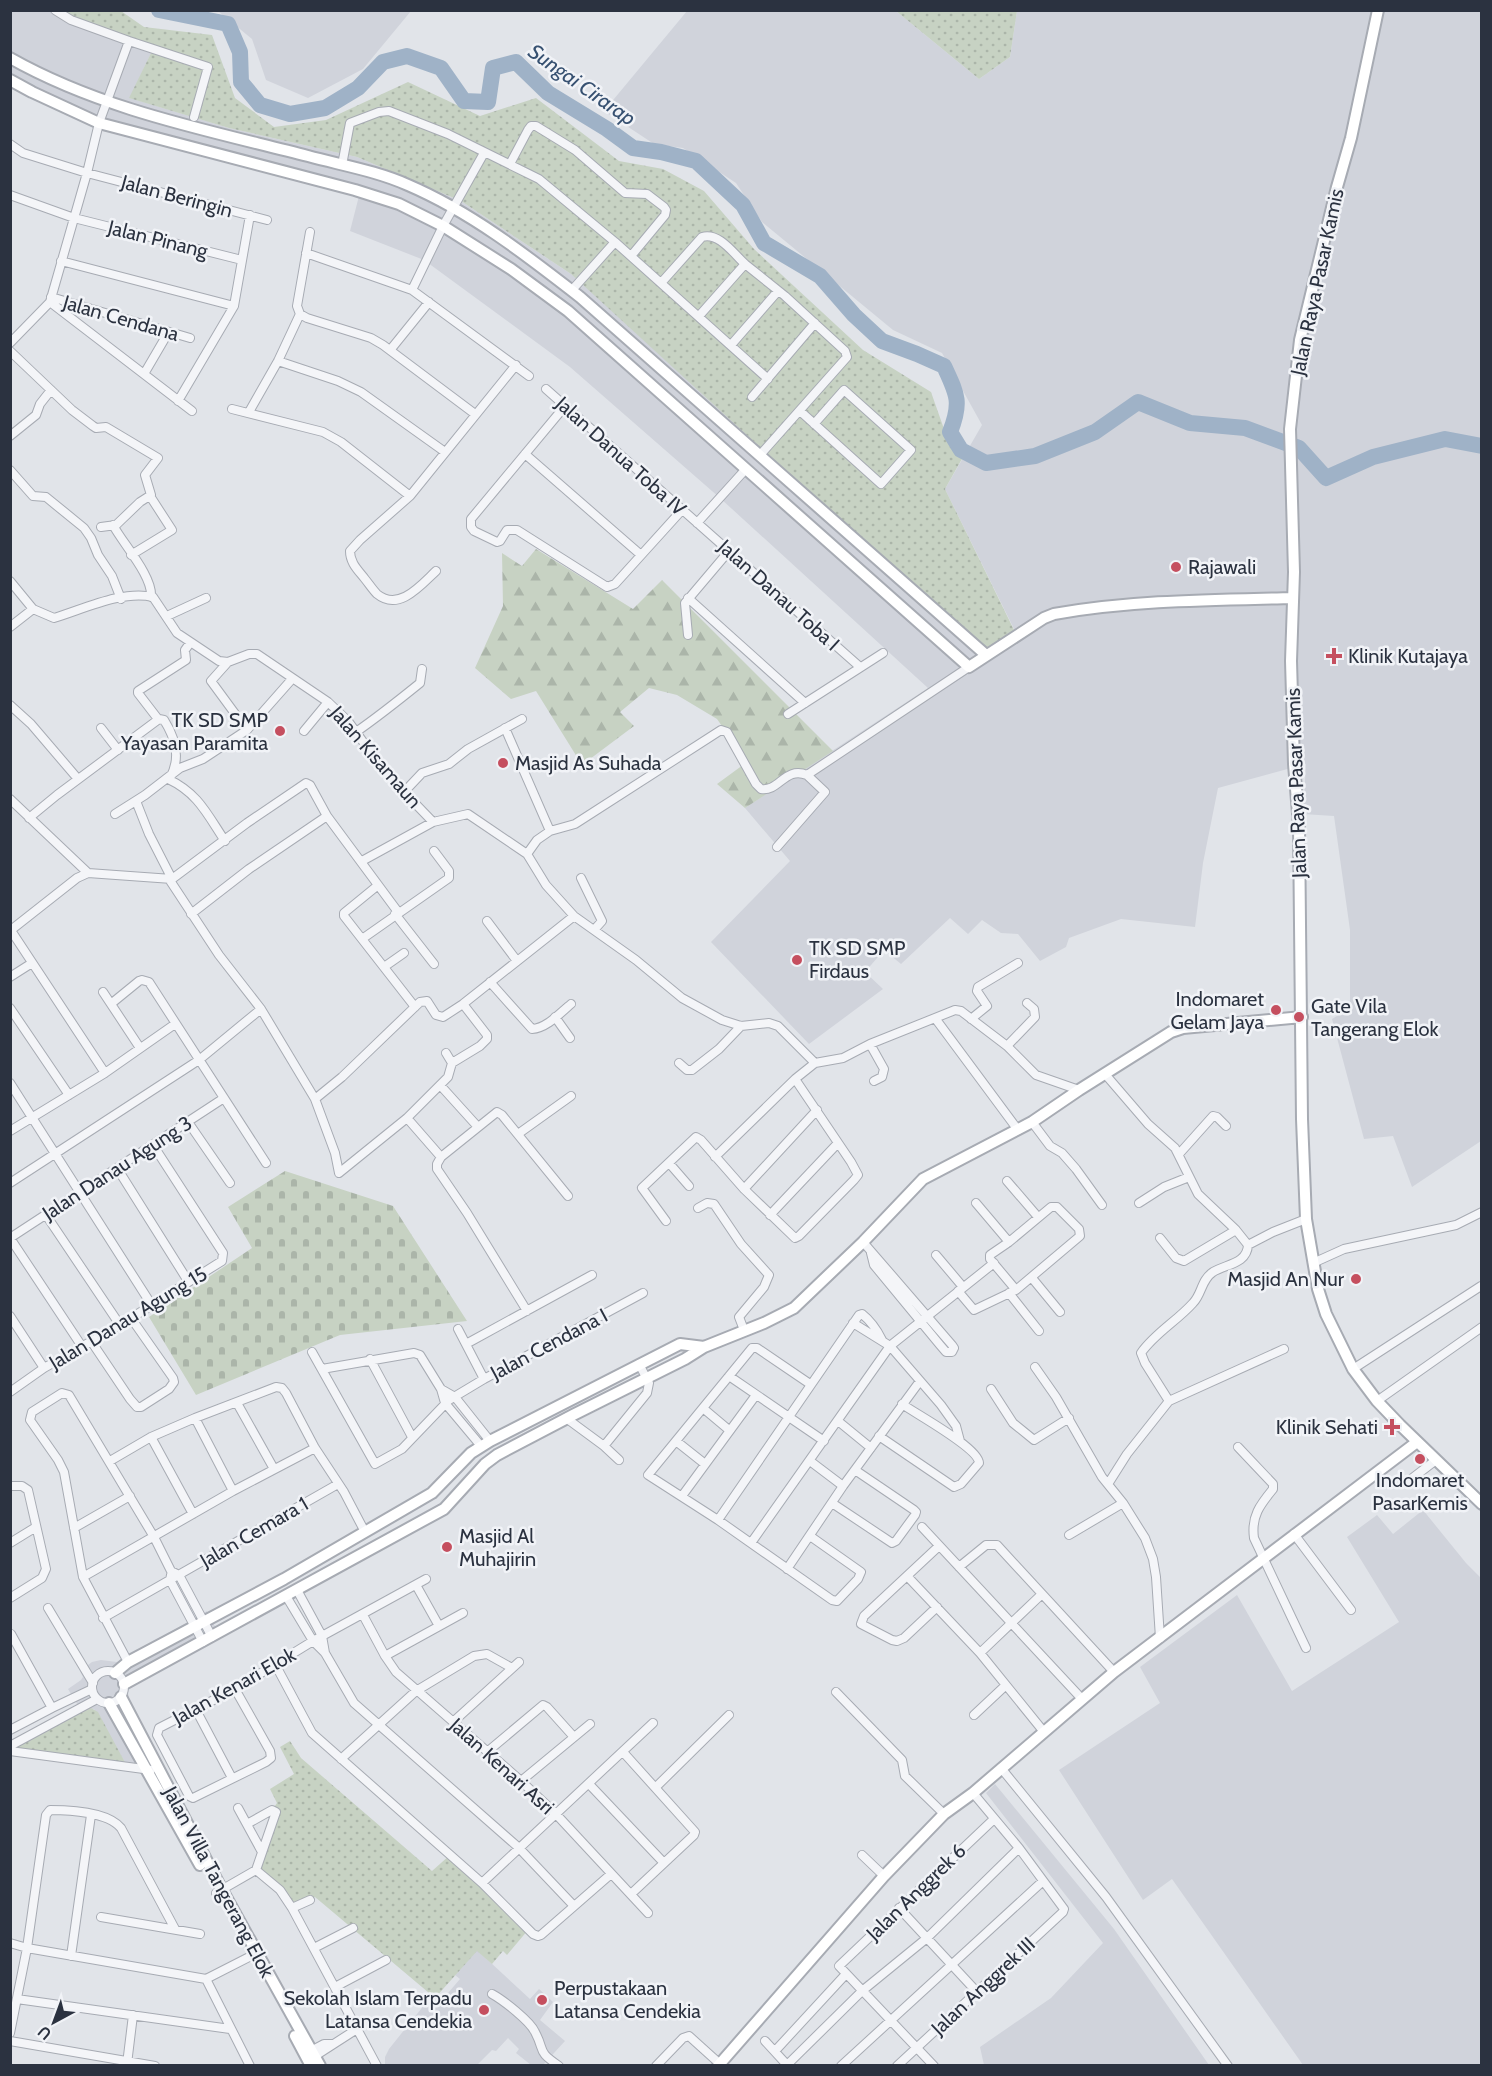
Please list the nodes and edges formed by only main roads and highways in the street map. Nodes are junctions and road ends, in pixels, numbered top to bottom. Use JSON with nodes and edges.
{"nodes":[{"id":1,"x":1378,"y":10,"type":"edge"},
{"id":2,"x":10,"y":58,"type":"edge"},
{"id":3,"x":10,"y":80,"type":"edge"},
{"id":4,"x":773,"y":468,"type":"junction"},
{"id":5,"x":760,"y":482,"type":"junction"},
{"id":6,"x":1293,"y":598,"type":"junction"},
{"id":7,"x":986,"y":656,"type":"junction"},
{"id":8,"x":1302,"y":1017,"type":"junction"},
{"id":9,"x":704,"y":1347,"type":"junction"},
{"id":10,"x":620,"y":1374,"type":"junction"},
{"id":11,"x":629,"y":1388,"type":"junction"},
{"id":12,"x":565,"y":1401,"type":"junction"},
{"id":13,"x":569,"y":1416,"type":"junction"},
{"id":14,"x":1417,"y":1442,"type":"junction"},
{"id":15,"x":432,"y":1493,"type":"junction"},
{"id":16,"x":1482,"y":1504,"type":"edge"},
{"id":17,"x":444,"y":1509,"type":"junction"},
{"id":18,"x":284,"y":1579,"type":"junction"},
{"id":19,"x":292,"y":1593,"type":"junction"},
{"id":20,"x":115,"y":1673,"type":"road end"},
{"id":21,"x":124,"y":1684,"type":"road end"},
{"id":22,"x":121,"y":1697,"type":"road end"},
{"id":23,"x":109,"y":1703,"type":"road end"},
{"id":24,"x":153,"y":1770,"type":"junction"},
{"id":25,"x":312,"y":2059,"type":"edge"},
{"id":26,"x":719,"y":2065,"type":"edge"}],
"edges":[{"from":1,"to":6,"type":"main road","name":"Jalan Raya Pasar Kamis"},
{"from":2,"to":4,"type":"main road"},
{"from":3,"to":5,"type":"main road"},
{"from":4,"to":5,"type":"main road"},
{"from":4,"to":7,"type":"main road"},
{"from":5,"to":7,"type":"main road"},
{"from":6,"to":7,"type":"main road"},
{"from":6,"to":8,"type":"main road","name":"Jalan Raya Pasar Kamis"},
{"from":8,"to":9,"type":"main road"},
{"from":8,"to":14,"type":"main road","name":"Jalan Raya Pasar Kamis"},
{"from":9,"to":10,"type":"main road"},
{"from":9,"to":11,"type":"main road"},
{"from":10,"to":11,"type":"main road"},
{"from":10,"to":12,"type":"main road"},
{"from":11,"to":13,"type":"main road"},
{"from":12,"to":13,"type":"main road"},
{"from":12,"to":15,"type":"main road"},
{"from":13,"to":17,"type":"main road"},
{"from":14,"to":16,"type":"main road","name":"Jalan Raya Pasar Kamis"},
{"from":14,"to":26,"type":"main road"},
{"from":15,"to":17,"type":"main road"},
{"from":15,"to":18,"type":"main road"},
{"from":17,"to":19,"type":"main road"},
{"from":18,"to":19,"type":"main road"},
{"from":18,"to":20,"type":"main road"},
{"from":19,"to":21,"type":"main road"},
{"from":22,"to":24,"type":"main road","name":"Jalan Villa Tangerang Elok"},
{"from":23,"to":24,"type":"main road","name":"Jalan Villa Tangerang Elok"},
{"from":24,"to":25,"type":"main road","name":"Jalan Villa Tangerang Elok"}]}
